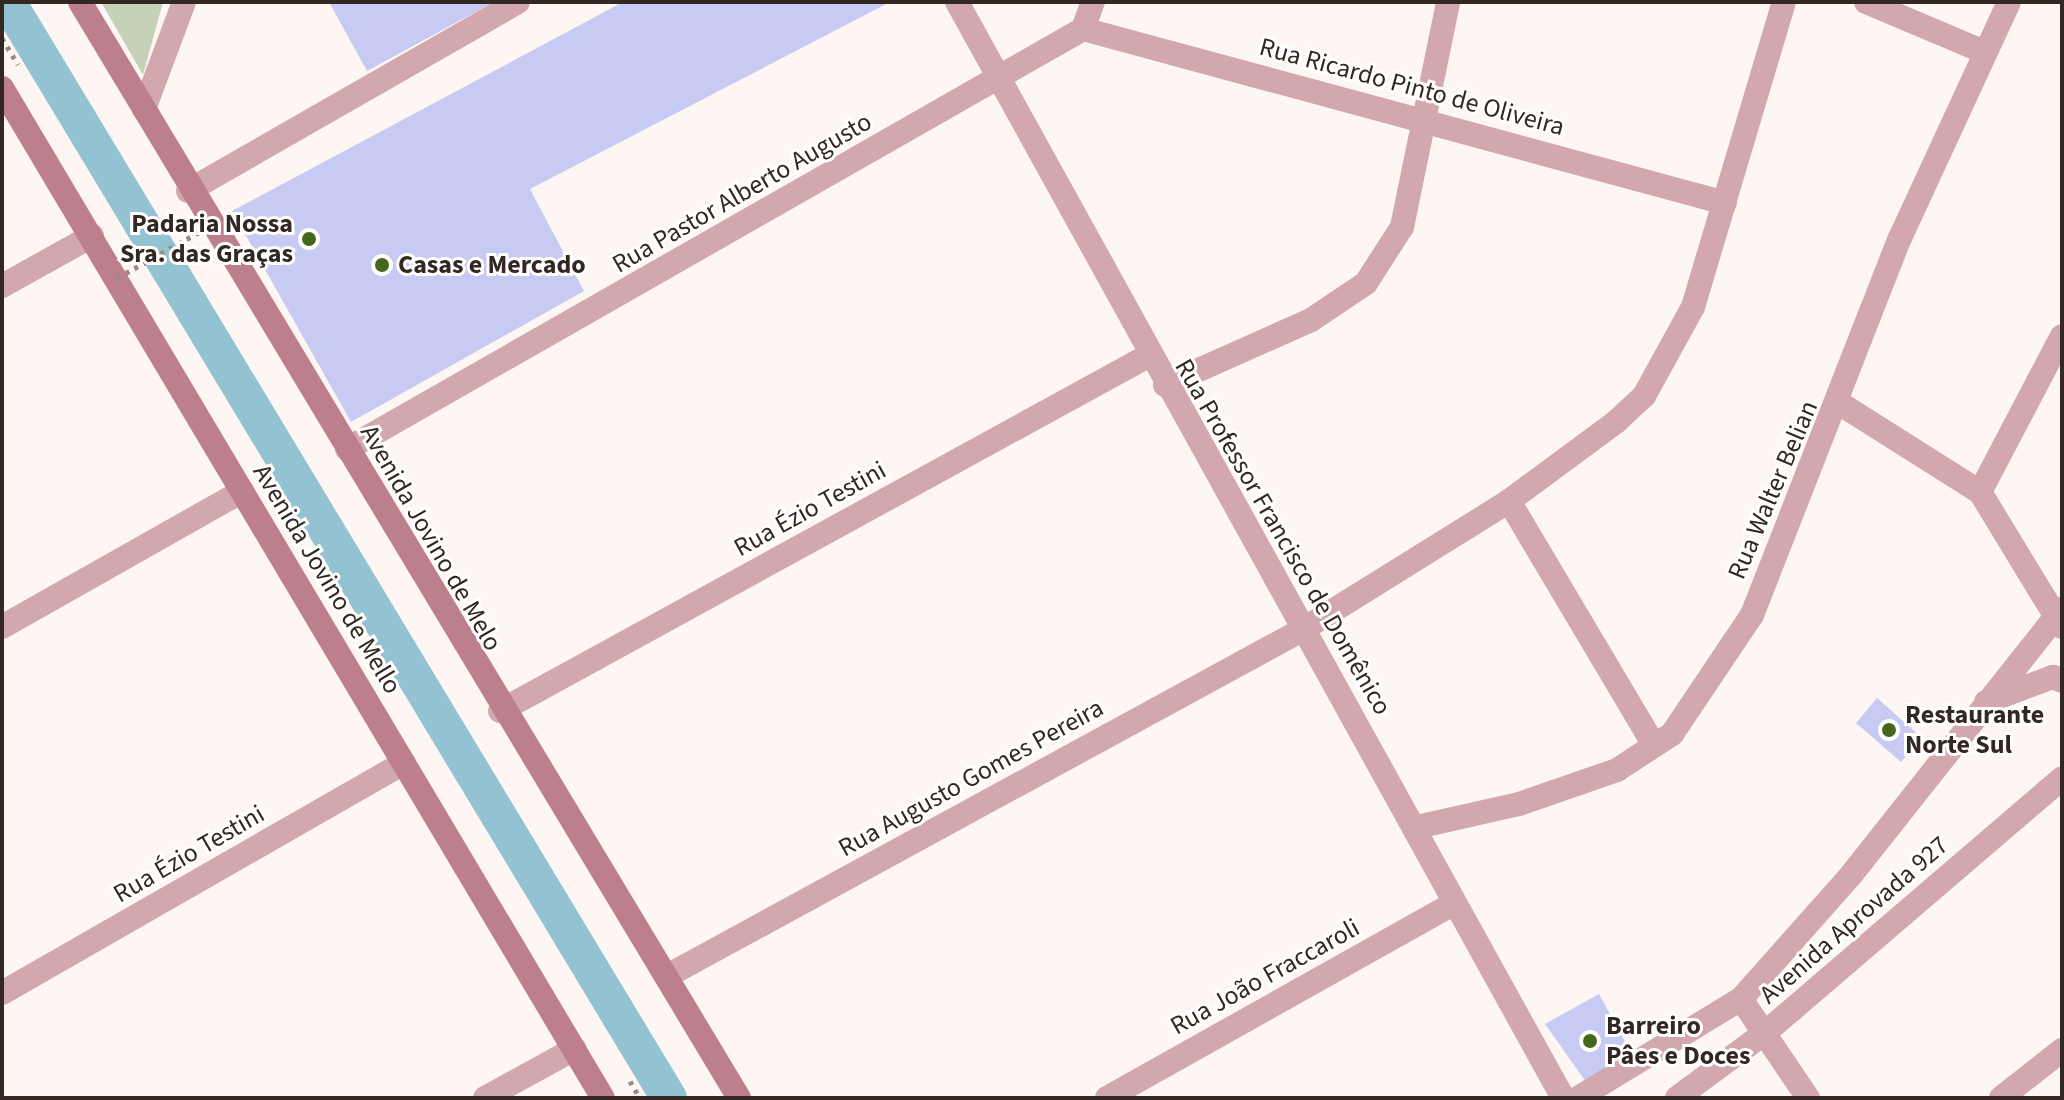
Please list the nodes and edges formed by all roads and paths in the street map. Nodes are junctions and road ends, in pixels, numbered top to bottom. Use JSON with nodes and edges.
{"nodes":[{"id":1,"x":80,"y":2,"type":"edge"},
{"id":2,"x":184,"y":2,"type":"edge"},
{"id":3,"x":518,"y":2,"type":"edge"},
{"id":4,"x":957,"y":2,"type":"edge"},
{"id":5,"x":1093,"y":2,"type":"edge"},
{"id":6,"x":1448,"y":2,"type":"edge"},
{"id":7,"x":1784,"y":2,"type":"edge"},
{"id":8,"x":1866,"y":2,"type":"edge"},
{"id":9,"x":2009,"y":2,"type":"edge"},
{"id":10,"x":1083,"y":29,"type":"junction"},
{"id":11,"x":1982,"y":51,"type":"junction"},
{"id":12,"x":997,"y":80,"type":"junction"},
{"id":13,"x":2,"y":88,"type":"edge"},
{"id":14,"x":144,"y":109,"type":"junction"},
{"id":15,"x":1427,"y":119,"type":"junction"},
{"id":16,"x":188,"y":191,"type":"junction"},
{"id":17,"x":1725,"y":203,"type":"junction"},
{"id":18,"x":210,"y":226,"type":"junction"},
{"id":19,"x":92,"y":236,"type":"junction"},
{"id":20,"x":117,"y":278,"type":"junction"},
{"id":21,"x":2,"y":286,"type":"edge"},
{"id":22,"x":2062,"y":336,"type":"edge"},
{"id":23,"x":1148,"y":356,"type":"junction"},
{"id":24,"x":1165,"y":385,"type":"junction"},
{"id":25,"x":1839,"y":403,"type":"junction"},
{"id":26,"x":347,"y":449,"type":"junction"},
{"id":27,"x":242,"y":491,"type":"junction"},
{"id":28,"x":1980,"y":492,"type":"junction"},
{"id":29,"x":1509,"y":501,"type":"junction"},
{"id":30,"x":2060,"y":617,"type":"edge"},
{"id":31,"x":2,"y":627,"type":"edge"},
{"id":32,"x":1302,"y":630,"type":"junction"},
{"id":33,"x":2062,"y":681,"type":"edge"},
{"id":34,"x":1986,"y":702,"type":"junction"},
{"id":35,"x":500,"y":711,"type":"junction"},
{"id":36,"x":1654,"y":745,"type":"junction"},
{"id":37,"x":404,"y":763,"type":"junction"},
{"id":38,"x":2062,"y":778,"type":"edge"},
{"id":39,"x":1417,"y":827,"type":"junction"},
{"id":40,"x":1451,"y":905,"type":"junction"},
{"id":41,"x":667,"y":976,"type":"junction"},
{"id":42,"x":2,"y":993,"type":"edge"},
{"id":43,"x":1741,"y":999,"type":"junction"},
{"id":44,"x":1766,"y":1032,"type":"junction"},
{"id":45,"x":574,"y":1049,"type":"junction"},
{"id":46,"x":2062,"y":1050,"type":"edge"},
{"id":47,"x":485,"y":1098,"type":"edge"},
{"id":48,"x":603,"y":1098,"type":"edge"},
{"id":49,"x":739,"y":1098,"type":"edge"},
{"id":50,"x":1107,"y":1098,"type":"edge"},
{"id":51,"x":1563,"y":1098,"type":"edge"},
{"id":52,"x":1578,"y":1098,"type":"edge"},
{"id":53,"x":1677,"y":1098,"type":"edge"},
{"id":54,"x":1808,"y":1098,"type":"edge"},
{"id":55,"x":2001,"y":1098,"type":"edge"}],
"edges":[{"from":1,"to":14,"type":"main road","name":"Avenida Jovino de Melo"},
{"from":2,"to":14,"type":"street"},
{"from":3,"to":16,"type":"street"},
{"from":4,"to":12,"type":"street","name":"Rua Professor Francisco de Domênico"},
{"from":5,"to":10,"type":"street"},
{"from":6,"to":15,"type":"street"},
{"from":7,"to":17,"type":"street","name":"Rua Augusto Gomes Pereira"},
{"from":8,"to":11,"type":"street"},
{"from":9,"to":11,"type":"street","name":"Rua Walter Belian"},
{"from":10,"to":12,"type":"street","name":"Rua Pastor Alberto Augusto"},
{"from":10,"to":15,"type":"street","name":"Rua Ricardo Pinto de Oliveira"},
{"from":11,"to":25,"type":"street","name":"Rua Walter Belian"},
{"from":12,"to":23,"type":"street","name":"Rua Professor Francisco de Domênico"},
{"from":12,"to":26,"type":"street","name":"Rua Pastor Alberto Augusto"},
{"from":13,"to":19,"type":"main road","name":"Avenida Jovino de Mello"},
{"from":14,"to":16,"type":"main road","name":"Avenida Jovino de Melo"},
{"from":15,"to":17,"type":"street","name":"Rua Ricardo Pinto de Oliveira"},
{"from":15,"to":24,"type":"street"},
{"from":16,"to":18,"type":"main road","name":"Avenida Jovino de Melo"},
{"from":17,"to":29,"type":"street","name":"Rua Augusto Gomes Pereira"},
{"from":18,"to":20,"type":"path","bridge":true},
{"from":18,"to":26,"type":"main road","name":"Avenida Jovino de Melo"},
{"from":19,"to":20,"type":"main road","name":"Avenida Jovino de Mello"},
{"from":19,"to":21,"type":"street"},
{"from":20,"to":27,"type":"main road","name":"Avenida Jovino de Mello"},
{"from":22,"to":28,"type":"street"},
{"from":23,"to":24,"type":"street","name":"Rua Professor Francisco de Domênico"},
{"from":23,"to":35,"type":"street","name":"Rua Ézio Testini"},
{"from":24,"to":32,"type":"street","name":"Rua Professor Francisco de Domênico"},
{"from":25,"to":28,"type":"street"},
{"from":25,"to":36,"type":"street","name":"Rua Walter Belian"},
{"from":26,"to":35,"type":"main road","name":"Avenida Jovino de Melo"},
{"from":27,"to":31,"type":"street"},
{"from":27,"to":37,"type":"main road","name":"Avenida Jovino de Mello"},
{"from":28,"to":30,"type":"street"},
{"from":29,"to":32,"type":"street","name":"Rua Augusto Gomes Pereira"},
{"from":29,"to":36,"type":"street"},
{"from":30,"to":34,"type":"street"},
{"from":32,"to":39,"type":"street","name":"Rua Professor Francisco de Domênico"},
{"from":32,"to":41,"type":"street","name":"Rua Augusto Gomes Pereira"},
{"from":33,"to":34,"type":"street"},
{"from":34,"to":43,"type":"street"},
{"from":35,"to":41,"type":"main road","name":"Avenida Jovino de Melo"},
{"from":36,"to":39,"type":"street","name":"Rua Walter Belian"},
{"from":37,"to":42,"type":"street","name":"Rua Ézio Testini"},
{"from":37,"to":45,"type":"main road","name":"Avenida Jovino de Mello"},
{"from":38,"to":44,"type":"street","name":"Avenida Aprovada 927"},
{"from":39,"to":40,"type":"street","name":"Rua Professor Francisco de Domênico"},
{"from":40,"to":50,"type":"street","name":"Rua João Fraccaroli"},
{"from":40,"to":51,"type":"street","name":"Rua Professor Francisco de Domênico"},
{"from":41,"to":49,"type":"main road","name":"Avenida Jovino de Melo"},
{"from":43,"to":44,"type":"street"},
{"from":43,"to":52,"type":"street"},
{"from":44,"to":53,"type":"street","name":"Avenida Aprovada 927"},
{"from":44,"to":54,"type":"street"},
{"from":45,"to":47,"type":"street"},
{"from":45,"to":48,"type":"main road","name":"Avenida Jovino de Mello"},
{"from":46,"to":55,"type":"street"}]}
